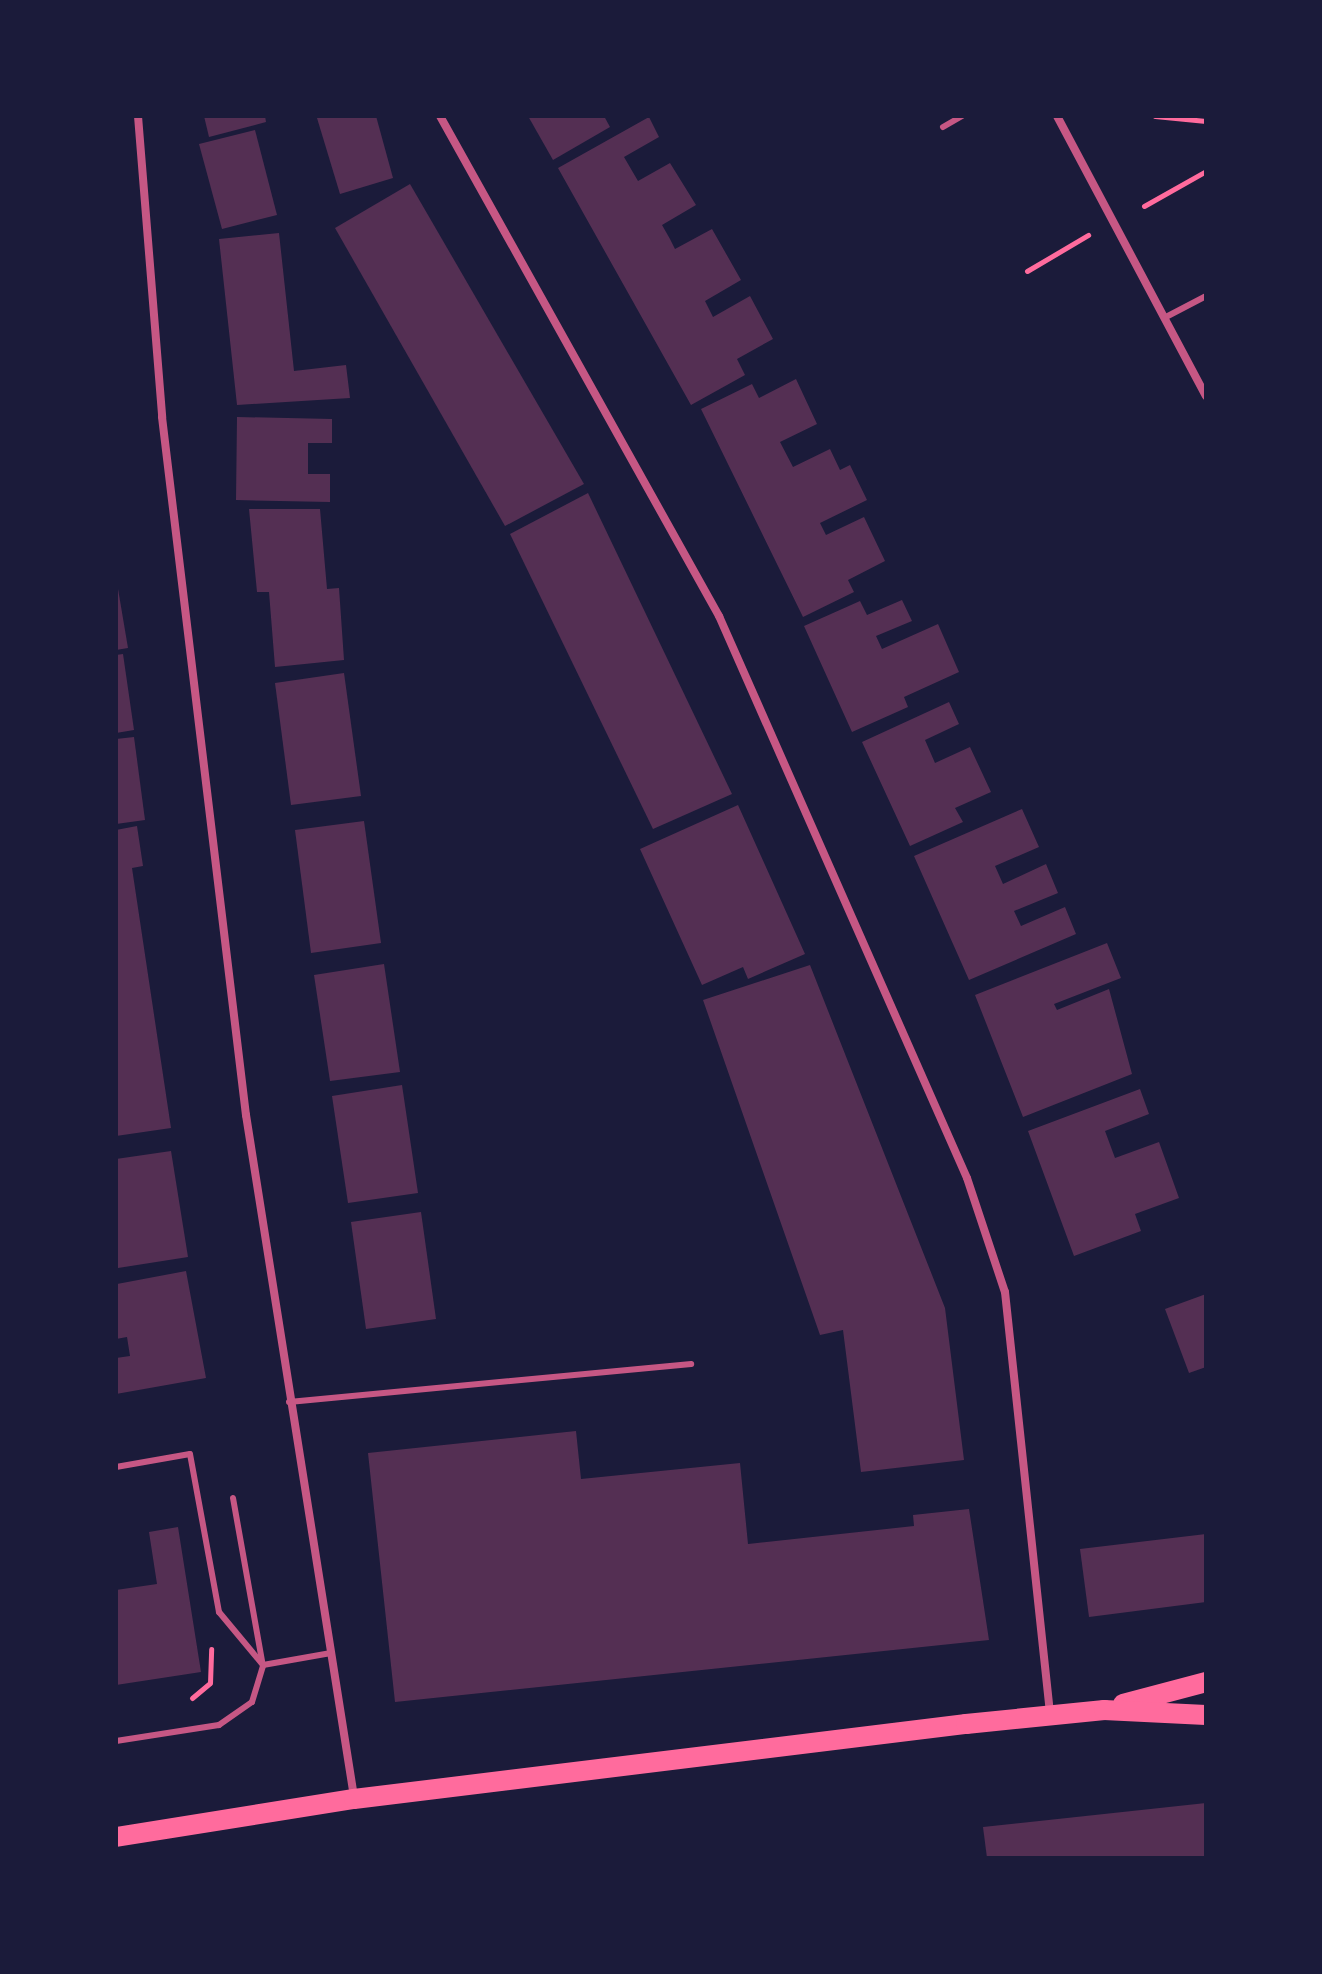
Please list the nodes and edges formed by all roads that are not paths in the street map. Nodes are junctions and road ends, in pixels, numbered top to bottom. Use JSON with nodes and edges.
{"nodes":[{"id":1,"x":138,"y":116,"type":"edge"},
{"id":2,"x":440,"y":116,"type":"edge"},
{"id":3,"x":962,"y":116,"type":"edge"},
{"id":4,"x":1057,"y":116,"type":"edge"},
{"id":5,"x":943,"y":127,"type":"dead end"},
{"id":6,"x":1206,"y":296,"type":"edge"},
{"id":7,"x":1164,"y":318,"type":"junction"},
{"id":8,"x":1206,"y":396,"type":"edge"},
{"id":9,"x":691,"y":1364,"type":"dead end"},
{"id":10,"x":289,"y":1402,"type":"junction"},
{"id":11,"x":116,"y":1467,"type":"edge"},
{"id":12,"x":233,"y":1498,"type":"dead end"},
{"id":13,"x":331,"y":1653,"type":"junction"},
{"id":14,"x":263,"y":1665,"type":"junction"},
{"id":15,"x":1206,"y":1682,"type":"edge"},
{"id":16,"x":1104,"y":1710,"type":"junction"},
{"id":17,"x":1050,"y":1715,"type":"junction"},
{"id":18,"x":1206,"y":1715,"type":"edge"},
{"id":19,"x":116,"y":1741,"type":"edge"},
{"id":20,"x":354,"y":1799,"type":"junction"},
{"id":21,"x":116,"y":1837,"type":"edge"}],
"edges":[{"from":1,"to":10,"type":"street"},
{"from":2,"to":17,"type":"street"},
{"from":3,"to":5,"type":"lane"},
{"from":4,"to":7,"type":"street"},
{"from":6,"to":7,"type":"lane"},
{"from":7,"to":8,"type":"street"},
{"from":9,"to":10,"type":"lane"},
{"from":10,"to":13,"type":"street"},
{"from":11,"to":14,"type":"lane"},
{"from":12,"to":14,"type":"lane"},
{"from":13,"to":14,"type":"lane"},
{"from":13,"to":20,"type":"street"},
{"from":14,"to":19,"type":"lane"},
{"from":15,"to":16,"type":"main road"},
{"from":16,"to":17,"type":"main road"},
{"from":16,"to":18,"type":"main road"},
{"from":17,"to":20,"type":"main road"},
{"from":20,"to":21,"type":"main road"}]}
